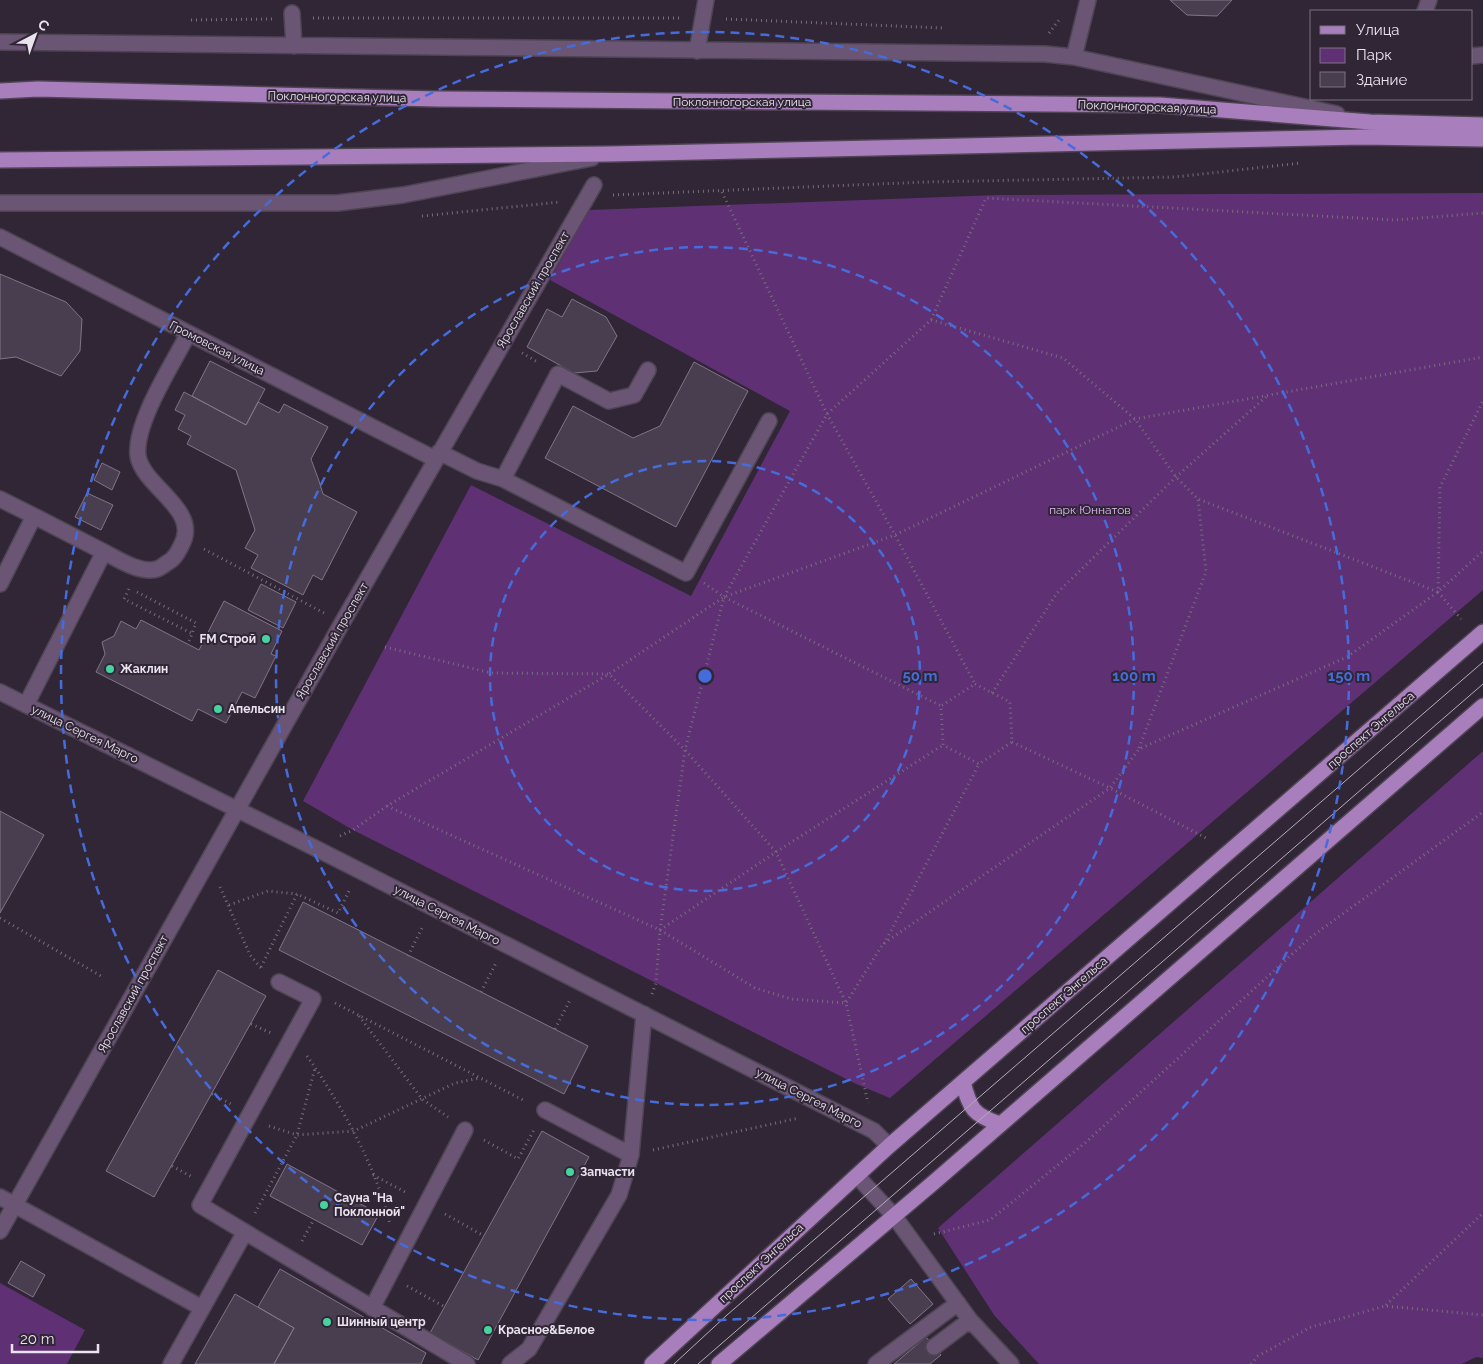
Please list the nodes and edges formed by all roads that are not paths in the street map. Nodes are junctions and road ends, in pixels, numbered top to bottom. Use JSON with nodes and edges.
{"nodes":[{"id":1,"x":706,"y":0,"type":"edge"},
{"id":2,"x":1088,"y":0,"type":"edge"},
{"id":3,"x":292,"y":16,"type":"road end"},
{"id":4,"x":0,"y":42,"type":"edge"},
{"id":5,"x":294,"y":46,"type":"junction"},
{"id":6,"x":697,"y":50,"type":"junction"},
{"id":7,"x":1074,"y":57,"type":"junction"},
{"id":8,"x":0,"y":91,"type":"edge"},
{"id":9,"x":1370,"y":122,"type":"junction"},
{"id":10,"x":1483,"y":125,"type":"edge"},
{"id":11,"x":1483,"y":139,"type":"edge"},
{"id":12,"x":609,"y":154,"type":"junction"},
{"id":13,"x":0,"y":160,"type":"edge"},
{"id":14,"x":594,"y":185,"type":"dead end"},
{"id":15,"x":0,"y":203,"type":"edge"},
{"id":16,"x":0,"y":237,"type":"edge"},
{"id":17,"x":188,"y":334,"type":"junction"},
{"id":18,"x":648,"y":370,"type":"dead end"},
{"id":19,"x":769,"y":421,"type":"dead end"},
{"id":20,"x":437,"y":455,"type":"junction"},
{"id":21,"x":503,"y":479,"type":"junction"},
{"id":22,"x":0,"y":499,"type":"edge"},
{"id":23,"x":34,"y":516,"type":"junction"},
{"id":24,"x":104,"y":552,"type":"junction"},
{"id":25,"x":0,"y":584,"type":"edge"},
{"id":26,"x":1483,"y":632,"type":"edge"},
{"id":27,"x":0,"y":692,"type":"edge"},
{"id":28,"x":26,"y":706,"type":"junction"},
{"id":29,"x":1483,"y":706,"type":"edge"},
{"id":30,"x":236,"y":809,"type":"junction"},
{"id":31,"x":274,"y":977,"type":"road end"},
{"id":32,"x":644,"y":1014,"type":"junction"},
{"id":33,"x":963,"y":1082,"type":"junction"},
{"id":34,"x":545,"y":1110,"type":"road end"},
{"id":35,"x":1000,"y":1124,"type":"junction"},
{"id":36,"x":465,"y":1130,"type":"road end"},
{"id":37,"x":889,"y":1146,"type":"junction"},
{"id":38,"x":631,"y":1155,"type":"junction"},
{"id":39,"x":856,"y":1176,"type":"junction"},
{"id":40,"x":0,"y":1197,"type":"edge"},
{"id":41,"x":14,"y":1206,"type":"junction"},
{"id":42,"x":894,"y":1216,"type":"junction"},
{"id":43,"x":0,"y":1231,"type":"edge"},
{"id":44,"x":244,"y":1232,"type":"junction"},
{"id":45,"x":958,"y":1303,"type":"junction"},
{"id":46,"x":202,"y":1308,"type":"junction"},
{"id":47,"x":372,"y":1308,"type":"junction"},
{"id":48,"x":970,"y":1320,"type":"junction"},
{"id":49,"x":934,"y":1347,"type":"dead end"},
{"id":50,"x":445,"y":1359,"type":"edge"},
{"id":51,"x":171,"y":1364,"type":"edge"},
{"id":52,"x":467,"y":1364,"type":"edge"},
{"id":53,"x":510,"y":1364,"type":"edge"},
{"id":54,"x":652,"y":1364,"type":"edge"},
{"id":55,"x":719,"y":1364,"type":"edge"},
{"id":56,"x":876,"y":1364,"type":"edge"},
{"id":57,"x":1011,"y":1364,"type":"edge"}],
"edges":[{"from":1,"to":6,"type":"street"},
{"from":2,"to":7,"type":"street"},
{"from":3,"to":5,"type":"street"},
{"from":4,"to":5,"type":"street"},
{"from":5,"to":6,"type":"street"},
{"from":6,"to":7,"type":"street"},
{"from":7,"to":9,"type":"street"},
{"from":8,"to":9,"type":"main road","name":"Поклонногорская улица"},
{"from":9,"to":10,"type":"main road","name":"Поклонногорская улица"},
{"from":11,"to":12,"type":"main road"},
{"from":12,"to":13,"type":"main road"},
{"from":12,"to":15,"type":"street"},
{"from":14,"to":20,"type":"street","name":"Ярославский проспект"},
{"from":16,"to":17,"type":"street","name":"Громовская улица"},
{"from":17,"to":20,"type":"street","name":"Громовская улица"},
{"from":17,"to":24,"type":"street"},
{"from":18,"to":21,"type":"street"},
{"from":19,"to":21,"type":"street","name":"Громовская улица"},
{"from":20,"to":21,"type":"street","name":"Громовская улица"},
{"from":20,"to":30,"type":"street","name":"Ярославский проспект"},
{"from":22,"to":23,"type":"street"},
{"from":23,"to":24,"type":"street"},
{"from":23,"to":25,"type":"street"},
{"from":24,"to":28,"type":"street"},
{"from":26,"to":33,"type":"main road","name":"проспект Энгельса"},
{"from":27,"to":28,"type":"street","name":"улица Сергея Марго"},
{"from":28,"to":30,"type":"street","name":"улица Сергея Марго"},
{"from":29,"to":35,"type":"main road"},
{"from":30,"to":32,"type":"street","name":"улица Сергея Марго"},
{"from":30,"to":41,"type":"street","name":"Ярославский проспект"},
{"from":31,"to":44,"type":"street"},
{"from":32,"to":37,"type":"street","name":"улица Сергея Марго"},
{"from":32,"to":38,"type":"street"},
{"from":33,"to":35,"type":"main road"},
{"from":33,"to":37,"type":"main road","name":"проспект Энгельса"},
{"from":34,"to":38,"type":"street"},
{"from":35,"to":42,"type":"main road"},
{"from":36,"to":47,"type":"street"},
{"from":37,"to":39,"type":"main road","name":"проспект Энгельса"},
{"from":38,"to":53,"type":"street"},
{"from":39,"to":42,"type":"street"},
{"from":39,"to":54,"type":"main road","name":"проспект Энгельса"},
{"from":40,"to":41,"type":"street"},
{"from":41,"to":43,"type":"street","name":"Ярославский проспект"},
{"from":41,"to":46,"type":"street"},
{"from":42,"to":45,"type":"street"},
{"from":42,"to":55,"type":"main road"},
{"from":44,"to":46,"type":"street"},
{"from":44,"to":47,"type":"street"},
{"from":45,"to":48,"type":"street"},
{"from":45,"to":56,"type":"street"},
{"from":46,"to":51,"type":"street"},
{"from":47,"to":50,"type":"street"},
{"from":48,"to":49,"type":"street"},
{"from":48,"to":57,"type":"street"},
{"from":50,"to":52,"type":"street"}]}
